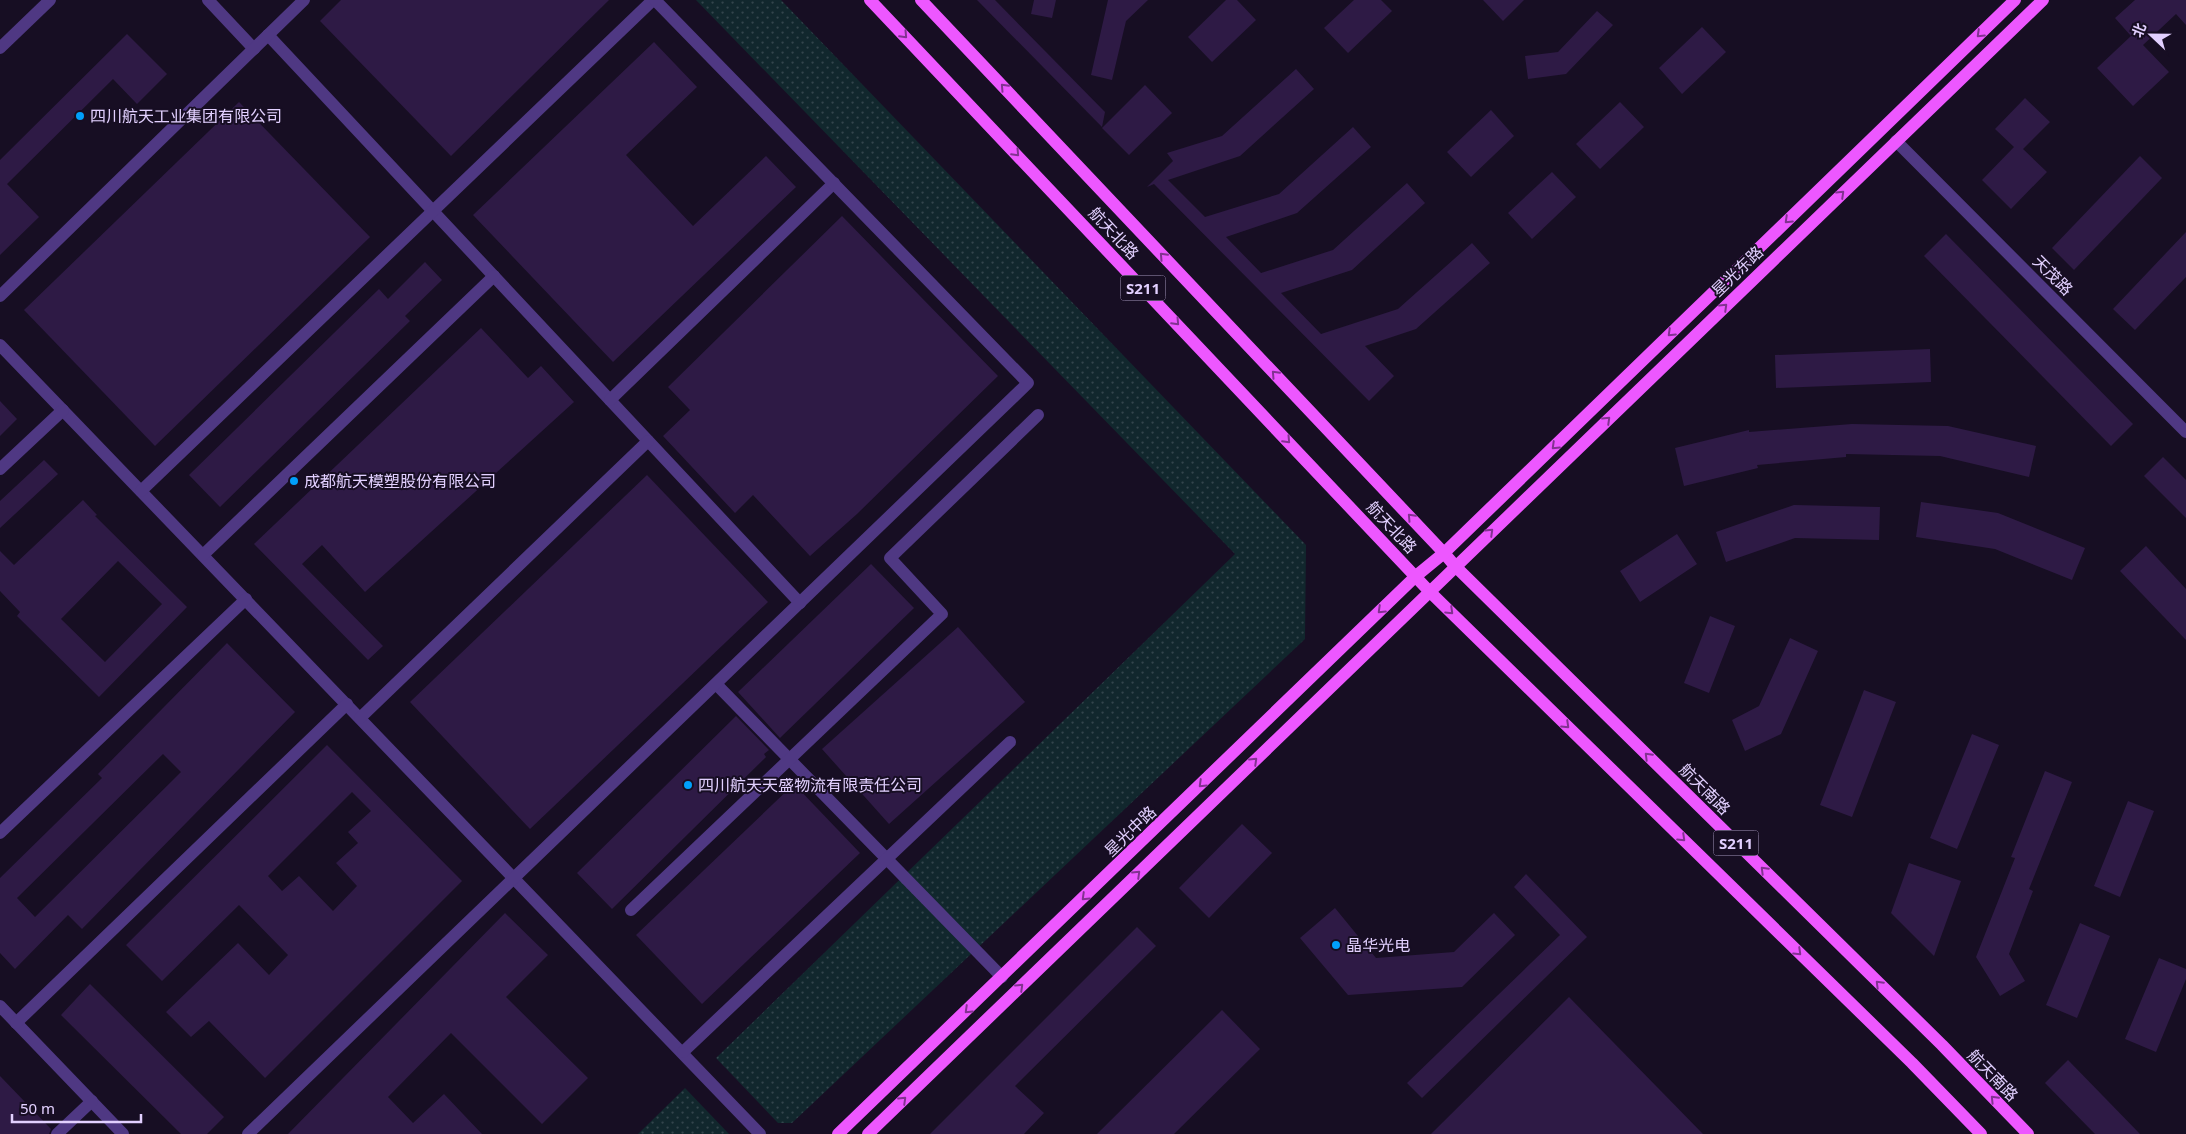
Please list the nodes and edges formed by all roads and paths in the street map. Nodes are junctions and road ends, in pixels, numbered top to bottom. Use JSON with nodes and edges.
{"nodes":[{"id":1,"x":50,"y":0,"type":"edge"},
{"id":2,"x":208,"y":0,"type":"edge"},
{"id":3,"x":304,"y":0,"type":"edge"},
{"id":4,"x":654,"y":0,"type":"edge"},
{"id":5,"x":870,"y":0,"type":"edge"},
{"id":6,"x":921,"y":0,"type":"edge"},
{"id":7,"x":2015,"y":0,"type":"edge"},
{"id":8,"x":2043,"y":0,"type":"edge"},
{"id":9,"x":268,"y":35,"type":"junction"},
{"id":10,"x":0,"y":48,"type":"edge"},
{"id":11,"x":254,"y":49,"type":"junction"},
{"id":12,"x":1896,"y":141,"type":"junction"},
{"id":13,"x":834,"y":183,"type":"junction"},
{"id":14,"x":432,"y":210,"type":"junction"},
{"id":15,"x":494,"y":276,"type":"junction"},
{"id":16,"x":0,"y":296,"type":"edge"},
{"id":17,"x":1,"y":349,"type":"edge"},
{"id":18,"x":610,"y":400,"type":"junction"},
{"id":19,"x":63,"y":410,"type":"junction"},
{"id":20,"x":1038,"y":416,"type":"dead end"},
{"id":21,"x":2186,"y":432,"type":"edge"},
{"id":22,"x":648,"y":441,"type":"junction"},
{"id":23,"x":0,"y":469,"type":"edge"},
{"id":24,"x":141,"y":491,"type":"junction"},
{"id":25,"x":1444,"y":553,"type":"junction"},
{"id":26,"x":203,"y":555,"type":"junction"},
{"id":27,"x":1455,"y":566,"type":"junction"},
{"id":28,"x":1416,"y":576,"type":"junction"},
{"id":29,"x":1429,"y":591,"type":"junction"},
{"id":30,"x":246,"y":599,"type":"junction"},
{"id":31,"x":800,"y":603,"type":"junction"},
{"id":32,"x":716,"y":684,"type":"junction"},
{"id":33,"x":347,"y":704,"type":"junction"},
{"id":34,"x":360,"y":718,"type":"junction"},
{"id":35,"x":1010,"y":742,"type":"dead end"},
{"id":36,"x":790,"y":759,"type":"junction"},
{"id":37,"x":0,"y":833,"type":"edge"},
{"id":38,"x":886,"y":859,"type":"junction"},
{"id":39,"x":515,"y":878,"type":"junction"},
{"id":40,"x":631,"y":910,"type":"dead end"},
{"id":41,"x":1002,"y":977,"type":"junction"},
{"id":42,"x":0,"y":1006,"type":"edge"},
{"id":43,"x":16,"y":1023,"type":"junction"},
{"id":44,"x":683,"y":1052,"type":"junction"},
{"id":45,"x":92,"y":1101,"type":"junction"},
{"id":46,"x":57,"y":1134,"type":"edge"},
{"id":47,"x":123,"y":1134,"type":"edge"},
{"id":48,"x":248,"y":1134,"type":"edge"},
{"id":49,"x":760,"y":1134,"type":"edge"},
{"id":50,"x":838,"y":1134,"type":"edge"},
{"id":51,"x":868,"y":1134,"type":"edge"},
{"id":52,"x":1981,"y":1134,"type":"edge"},
{"id":53,"x":2028,"y":1134,"type":"edge"}],
"edges":[{"from":1,"to":10,"type":"street"},
{"from":2,"to":11,"type":"street"},
{"from":3,"to":9,"type":"street"},
{"from":4,"to":13,"type":"street"},
{"from":4,"to":14,"type":"street"},
{"from":5,"to":28,"type":"main road","name":"航天北路","number":"S211","one_way":true},
{"from":25,"to":6,"type":"main road","name":"航天北路","number":"S211","one_way":true},
{"from":7,"to":25,"type":"main road","name":"星光东路","one_way":true},
{"from":8,"to":12,"type":"main road","name":"星光东路"},
{"from":9,"to":11,"type":"street"},
{"from":9,"to":14,"type":"street"},
{"from":11,"to":16,"type":"street"},
{"from":12,"to":21,"type":"street","name":"天茂路"},
{"from":27,"to":12,"type":"main road","name":"星光东路","one_way":true},
{"from":13,"to":18,"type":"street"},
{"from":13,"to":31,"type":"street"},
{"from":14,"to":15,"type":"street"},
{"from":14,"to":24,"type":"street"},
{"from":15,"to":18,"type":"street"},
{"from":15,"to":26,"type":"street"},
{"from":17,"to":19,"type":"street"},
{"from":18,"to":22,"type":"street"},
{"from":19,"to":23,"type":"street"},
{"from":19,"to":24,"type":"street"},
{"from":20,"to":36,"type":"street"},
{"from":22,"to":31,"type":"street"},
{"from":22,"to":34,"type":"street"},
{"from":24,"to":26,"type":"street"},
{"from":25,"to":27,"type":"main road","name":"航天南路","number":"S211"},
{"from":25,"to":28,"type":"main road","name":"星光中路"},
{"from":26,"to":30,"type":"street"},
{"from":27,"to":29,"type":"main road"},
{"from":53,"to":27,"type":"main road","name":"航天南路","number":"S211","one_way":true},
{"from":28,"to":29,"type":"main road","number":"S211"},
{"from":28,"to":41,"type":"main road","name":"星光中路","one_way":true},
{"from":51,"to":29,"type":"main road","one_way":true},
{"from":29,"to":52,"type":"main road","number":"S211","one_way":true},
{"from":30,"to":33,"type":"street"},
{"from":30,"to":37,"type":"street"},
{"from":31,"to":32,"type":"street"},
{"from":32,"to":36,"type":"street"},
{"from":32,"to":39,"type":"street"},
{"from":33,"to":34,"type":"street"},
{"from":33,"to":43,"type":"street"},
{"from":34,"to":39,"type":"street"},
{"from":35,"to":38,"type":"street"},
{"from":36,"to":38,"type":"street"},
{"from":36,"to":40,"type":"street"},
{"from":38,"to":41,"type":"street"},
{"from":38,"to":44,"type":"street"},
{"from":39,"to":44,"type":"street"},
{"from":39,"to":48,"type":"street"},
{"from":41,"to":50,"type":"main road","name":"星光中路","one_way":true},
{"from":42,"to":43,"type":"street"},
{"from":43,"to":45,"type":"street"},
{"from":44,"to":49,"type":"street"},
{"from":45,"to":46,"type":"street"},
{"from":45,"to":47,"type":"street"}]}
